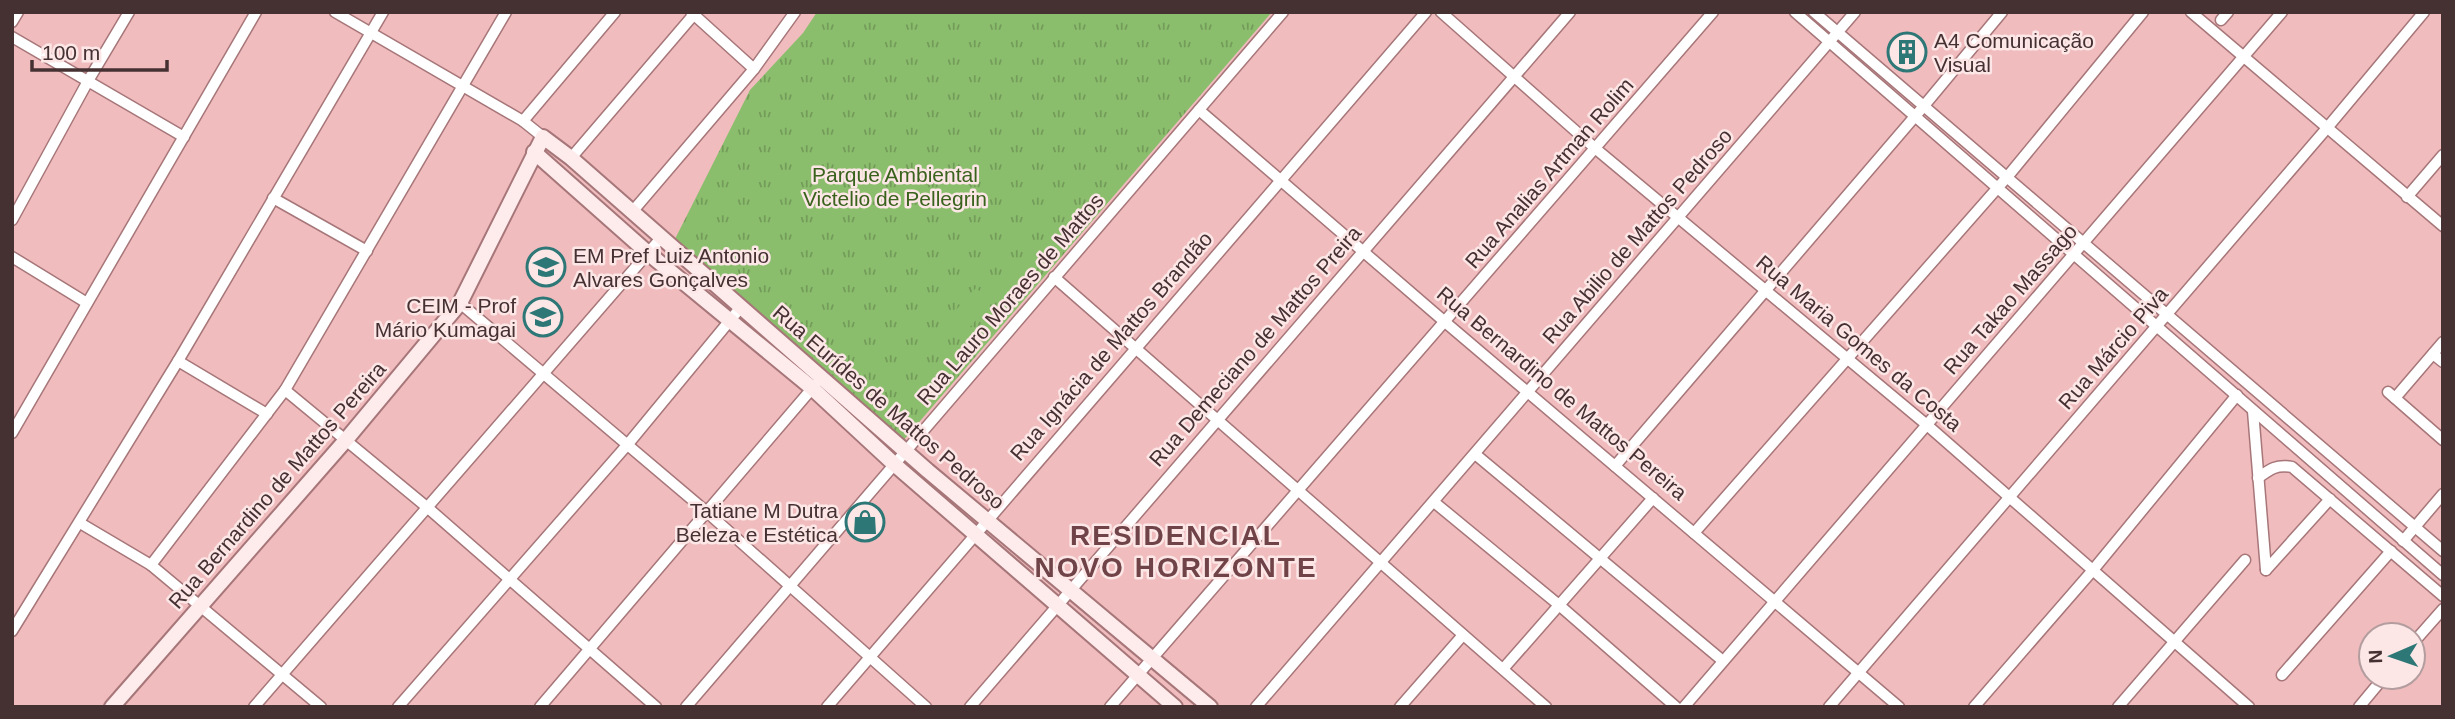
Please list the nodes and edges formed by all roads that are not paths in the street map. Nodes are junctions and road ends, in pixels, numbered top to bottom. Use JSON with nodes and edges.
{"nodes":[{"id":1,"x":18,"y":12,"type":"edge"},
{"id":2,"x":128,"y":12,"type":"edge"},
{"id":3,"x":256,"y":12,"type":"edge"},
{"id":4,"x":335,"y":12,"type":"edge"},
{"id":5,"x":383,"y":12,"type":"edge"},
{"id":6,"x":506,"y":12,"type":"edge"},
{"id":7,"x":615,"y":12,"type":"edge"},
{"id":8,"x":795,"y":12,"type":"edge"},
{"id":9,"x":1283,"y":12,"type":"edge"},
{"id":10,"x":1426,"y":12,"type":"edge"},
{"id":11,"x":1441,"y":12,"type":"edge"},
{"id":12,"x":1570,"y":12,"type":"edge"},
{"id":13,"x":1713,"y":12,"type":"edge"},
{"id":14,"x":1795,"y":12,"type":"edge"},
{"id":15,"x":1814,"y":12,"type":"edge"},
{"id":16,"x":1855,"y":12,"type":"edge"},
{"id":17,"x":2002,"y":12,"type":"edge"},
{"id":18,"x":2143,"y":12,"type":"edge"},
{"id":19,"x":2191,"y":12,"type":"edge"},
{"id":20,"x":2282,"y":12,"type":"edge"},
{"id":21,"x":2424,"y":12,"type":"edge"},
{"id":22,"x":694,"y":13,"type":"edge"},
{"id":23,"x":12,"y":22,"type":"edge"},
{"id":24,"x":370,"y":33,"type":"junction"},
{"id":25,"x":1838,"y":33,"type":"junction"},
{"id":26,"x":12,"y":37,"type":"edge"},
{"id":27,"x":1829,"y":42,"type":"junction"},
{"id":28,"x":2244,"y":57,"type":"junction"},
{"id":29,"x":754,"y":69,"type":"junction"},
{"id":30,"x":1514,"y":77,"type":"junction"},
{"id":31,"x":88,"y":80,"type":"junction"},
{"id":32,"x":462,"y":86,"type":"junction"},
{"id":33,"x":1923,"y":107,"type":"junction"},
{"id":34,"x":1199,"y":110,"type":"junction"},
{"id":35,"x":1915,"y":117,"type":"junction"},
{"id":36,"x":523,"y":121,"type":"junction"},
{"id":37,"x":2327,"y":128,"type":"junction"},
{"id":38,"x":184,"y":137,"type":"junction"},
{"id":39,"x":543,"y":137,"type":"junction"},
{"id":40,"x":1596,"y":149,"type":"junction"},
{"id":41,"x":534,"y":152,"type":"junction"},
{"id":42,"x":2443,"y":155,"type":"edge"},
{"id":43,"x":571,"y":158,"type":"junction"},
{"id":44,"x":2006,"y":178,"type":"junction"},
{"id":45,"x":1281,"y":180,"type":"junction"},
{"id":46,"x":1997,"y":188,"type":"junction"},
{"id":47,"x":2407,"y":197,"type":"junction"},
{"id":48,"x":273,"y":198,"type":"junction"},
{"id":49,"x":632,"y":212,"type":"junction"},
{"id":50,"x":1678,"y":218,"type":"junction"},
{"id":51,"x":12,"y":220,"type":"edge"},
{"id":52,"x":2443,"y":226,"type":"edge"},
{"id":53,"x":661,"y":238,"type":"junction"},
{"id":54,"x":2082,"y":244,"type":"junction"},
{"id":55,"x":367,"y":251,"type":"junction"},
{"id":56,"x":1363,"y":251,"type":"junction"},
{"id":57,"x":648,"y":253,"type":"junction"},
{"id":58,"x":2074,"y":254,"type":"junction"},
{"id":59,"x":12,"y":257,"type":"edge"},
{"id":60,"x":1054,"y":277,"type":"junction"},
{"id":61,"x":1766,"y":290,"type":"junction"},
{"id":62,"x":87,"y":303,"type":"junction"},
{"id":63,"x":460,"y":303,"type":"junction"},
{"id":64,"x":741,"y":307,"type":"junction"},
{"id":65,"x":2166,"y":316,"type":"junction"},
{"id":66,"x":731,"y":321,"type":"junction"},
{"id":67,"x":1445,"y":322,"type":"junction"},
{"id":68,"x":2157,"y":326,"type":"junction"},
{"id":69,"x":2443,"y":342,"type":"edge"},
{"id":70,"x":1135,"y":348,"type":"junction"},
{"id":71,"x":2433,"y":355,"type":"junction"},
{"id":72,"x":1846,"y":358,"type":"junction"},
{"id":73,"x":178,"y":361,"type":"junction"},
{"id":74,"x":2443,"y":362,"type":"edge"},
{"id":75,"x":542,"y":375,"type":"junction"},
{"id":76,"x":817,"y":383,"type":"junction"},
{"id":77,"x":285,"y":390,"type":"junction"},
{"id":78,"x":1528,"y":393,"type":"junction"},
{"id":79,"x":2237,"y":395,"type":"junction"},
{"id":80,"x":2274,"y":407,"type":"junction"},
{"id":81,"x":2253,"y":411,"type":"junction"},
{"id":82,"x":267,"y":414,"type":"junction"},
{"id":83,"x":1218,"y":418,"type":"junction"},
{"id":84,"x":2264,"y":420,"type":"junction"},
{"id":85,"x":1927,"y":425,"type":"junction"},
{"id":86,"x":12,"y":433,"type":"edge"},
{"id":87,"x":2443,"y":440,"type":"edge"},
{"id":88,"x":345,"y":441,"type":"junction"},
{"id":89,"x":2257,"y":442,"type":"junction"},
{"id":90,"x":628,"y":444,"type":"junction"},
{"id":91,"x":906,"y":450,"type":"junction"},
{"id":92,"x":1475,"y":454,"type":"junction"},
{"id":93,"x":894,"y":464,"type":"junction"},
{"id":94,"x":1615,"y":466,"type":"junction"},
{"id":95,"x":2272,"y":468,"type":"junction"},
{"id":96,"x":2258,"y":478,"type":"junction"},
{"id":97,"x":1298,"y":488,"type":"junction"},
{"id":98,"x":2442,"y":494,"type":"edge"},
{"id":99,"x":2009,"y":497,"type":"junction"},
{"id":100,"x":1653,"y":498,"type":"junction"},
{"id":101,"x":2330,"y":499,"type":"junction"},
{"id":102,"x":1434,"y":502,"type":"junction"},
{"id":103,"x":428,"y":508,"type":"junction"},
{"id":104,"x":708,"y":513,"type":"junction"},
{"id":105,"x":987,"y":519,"type":"junction"},
{"id":106,"x":80,"y":523,"type":"junction"},
{"id":107,"x":2415,"y":528,"type":"junction"},
{"id":108,"x":1694,"y":533,"type":"junction"},
{"id":109,"x":975,"y":534,"type":"junction"},
{"id":110,"x":2403,"y":541,"type":"junction"},
{"id":111,"x":2390,"y":551,"type":"junction"},
{"id":112,"x":2443,"y":551,"type":"edge"},
{"id":113,"x":1601,"y":556,"type":"junction"},
{"id":114,"x":2245,"y":559,"type":"dead end"},
{"id":115,"x":1381,"y":564,"type":"junction"},
{"id":116,"x":151,"y":565,"type":"junction"},
{"id":117,"x":2093,"y":570,"type":"junction"},
{"id":118,"x":2443,"y":575,"type":"edge"},
{"id":119,"x":509,"y":580,"type":"junction"},
{"id":120,"x":790,"y":584,"type":"junction"},
{"id":121,"x":1070,"y":589,"type":"junction"},
{"id":122,"x":2443,"y":596,"type":"edge"},
{"id":123,"x":1774,"y":601,"type":"junction"},
{"id":124,"x":1559,"y":605,"type":"junction"},
{"id":125,"x":200,"y":606,"type":"junction"},
{"id":126,"x":1057,"y":606,"type":"junction"},
{"id":127,"x":2443,"y":609,"type":"edge"},
{"id":128,"x":2427,"y":627,"type":"edge"},
{"id":129,"x":12,"y":631,"type":"edge"},
{"id":130,"x":1463,"y":635,"type":"junction"},
{"id":131,"x":2175,"y":642,"type":"junction"},
{"id":132,"x":591,"y":650,"type":"junction"},
{"id":133,"x":869,"y":658,"type":"junction"},
{"id":134,"x":1153,"y":659,"type":"junction"},
{"id":135,"x":1723,"y":661,"type":"junction"},
{"id":136,"x":1503,"y":669,"type":"junction"},
{"id":137,"x":1858,"y":672,"type":"junction"},
{"id":138,"x":283,"y":674,"type":"junction"},
{"id":139,"x":1138,"y":675,"type":"junction"},
{"id":140,"x":2281,"y":675,"type":"dead end"},
{"id":141,"x":2372,"y":691,"type":"edge"},
{"id":142,"x":112,"y":707,"type":"edge"},
{"id":143,"x":254,"y":707,"type":"edge"},
{"id":144,"x":321,"y":707,"type":"edge"},
{"id":145,"x":398,"y":707,"type":"edge"},
{"id":146,"x":540,"y":707,"type":"edge"},
{"id":147,"x":656,"y":707,"type":"edge"},
{"id":148,"x":686,"y":707,"type":"edge"},
{"id":149,"x":827,"y":707,"type":"edge"},
{"id":150,"x":926,"y":707,"type":"edge"},
{"id":151,"x":970,"y":707,"type":"edge"},
{"id":152,"x":1110,"y":707,"type":"edge"},
{"id":153,"x":1175,"y":707,"type":"edge"},
{"id":154,"x":1210,"y":707,"type":"edge"},
{"id":155,"x":1256,"y":707,"type":"edge"},
{"id":156,"x":1400,"y":707,"type":"edge"},
{"id":157,"x":1546,"y":707,"type":"edge"},
{"id":158,"x":1676,"y":707,"type":"edge"},
{"id":159,"x":1684,"y":707,"type":"edge"},
{"id":160,"x":1829,"y":707,"type":"edge"},
{"id":161,"x":1899,"y":707,"type":"edge"},
{"id":162,"x":1974,"y":707,"type":"edge"},
{"id":163,"x":2119,"y":707,"type":"edge"},
{"id":164,"x":2249,"y":707,"type":"edge"},
{"id":165,"x":2359,"y":707,"type":"edge"}],
"edges":[{"from":1,"to":23,"type":"street"},
{"from":2,"to":31,"type":"street"},
{"from":3,"to":38,"type":"street"},
{"from":4,"to":24,"type":"street"},
{"from":5,"to":24,"type":"street"},
{"from":6,"to":32,"type":"street"},
{"from":7,"to":36,"type":"street"},
{"from":8,"to":29,"type":"street"},
{"from":9,"to":34,"type":"street","name":"Rua Lauro Moraes de Mattos"},
{"from":10,"to":45,"type":"street","name":"Rua Ignácia de Mattos Brandão"},
{"from":11,"to":30,"type":"street","name":"Rua Maria Gomes da Costa"},
{"from":12,"to":30,"type":"street","name":"Rua Demeciano de Mattos Preira"},
{"from":13,"to":40,"type":"street","name":"Rua Analias Artman Rolim"},
{"from":14,"to":27,"type":"street"},
{"from":15,"to":25,"type":"street"},
{"from":16,"to":25,"type":"street","name":"Rua Abilio de Mattos Pedroso"},
{"from":17,"to":33,"type":"street"},
{"from":18,"to":44,"type":"street"},
{"from":19,"to":28,"type":"street"},
{"from":20,"to":28,"type":"street","name":"Rua Takao Massago"},
{"from":21,"to":37,"type":"street","name":"Rua Márcio Piva"},
{"from":22,"to":29,"type":"street"},
{"from":22,"to":43,"type":"street"},
{"from":24,"to":32,"type":"street"},
{"from":24,"to":48,"type":"street"},
{"from":25,"to":27,"type":"street","name":"Rua Abilio de Mattos Pedroso"},
{"from":25,"to":33,"type":"street"},
{"from":26,"to":31,"type":"street"},
{"from":27,"to":35,"type":"street"},
{"from":27,"to":50,"type":"street","name":"Rua Abilio de Mattos Pedroso"},
{"from":28,"to":37,"type":"street"},
{"from":28,"to":54,"type":"street","name":"Rua Takao Massago"},
{"from":29,"to":49,"type":"street"},
{"from":30,"to":40,"type":"street","name":"Rua Maria Gomes da Costa"},
{"from":30,"to":56,"type":"street","name":"Rua Demeciano de Mattos Preira"},
{"from":31,"to":38,"type":"street"},
{"from":31,"to":51,"type":"street"},
{"from":32,"to":36,"type":"street"},
{"from":32,"to":55,"type":"street"},
{"from":33,"to":35,"type":"street"},
{"from":33,"to":44,"type":"street"},
{"from":34,"to":45,"type":"street","name":"Rua Bernardino de Mattos Pereira"},
{"from":34,"to":60,"type":"street","name":"Rua Lauro Moraes de Mattos"},
{"from":35,"to":46,"type":"street"},
{"from":35,"to":61,"type":"street"},
{"from":36,"to":39,"type":"street"},
{"from":37,"to":47,"type":"street"},
{"from":37,"to":65,"type":"street","name":"Rua Márcio Piva"},
{"from":38,"to":62,"type":"street"},
{"from":39,"to":41,"type":"street","name":"Rua Bernardino de Mattos Pereira"},
{"from":39,"to":43,"type":"street","name":"Rua Eurídes de Mattos Pedroso"},
{"from":40,"to":50,"type":"street","name":"Rua Maria Gomes da Costa"},
{"from":40,"to":67,"type":"street","name":"Rua Analias Artman Rolim"},
{"from":41,"to":57,"type":"street","name":"Rua Eurídes de Mattos Pedroso"},
{"from":41,"to":63,"type":"street","name":"Rua Bernardino de Mattos Pereira"},
{"from":42,"to":47,"type":"street"},
{"from":43,"to":49,"type":"street","name":"Rua Eurídes de Mattos Pedroso"},
{"from":44,"to":46,"type":"street"},
{"from":44,"to":54,"type":"street"},
{"from":45,"to":56,"type":"street","name":"Rua Bernardino de Mattos Pereira"},
{"from":45,"to":70,"type":"street","name":"Rua Ignácia de Mattos Brandão"},
{"from":46,"to":58,"type":"street"},
{"from":46,"to":72,"type":"street"},
{"from":47,"to":52,"type":"street"},
{"from":48,"to":55,"type":"street"},
{"from":48,"to":73,"type":"street"},
{"from":49,"to":53,"type":"street","name":"Rua Eurídes de Mattos Pedroso"},
{"from":50,"to":61,"type":"street","name":"Rua Maria Gomes da Costa"},
{"from":50,"to":78,"type":"street","name":"Rua Abilio de Mattos Pedroso"},
{"from":53,"to":57,"type":"street"},
{"from":53,"to":64,"type":"street","name":"Rua Eurídes de Mattos Pedroso"},
{"from":54,"to":58,"type":"street","name":"Rua Takao Massago"},
{"from":54,"to":65,"type":"street"},
{"from":55,"to":77,"type":"street"},
{"from":56,"to":67,"type":"street","name":"Rua Bernardino de Mattos Pereira"},
{"from":56,"to":83,"type":"street","name":"Rua Demeciano de Mattos Preira"},
{"from":57,"to":66,"type":"street","name":"Rua Eurídes de Mattos Pedroso"},
{"from":57,"to":75,"type":"street"},
{"from":58,"to":68,"type":"street"},
{"from":58,"to":85,"type":"street","name":"Rua Takao Massago"},
{"from":59,"to":62,"type":"street"},
{"from":60,"to":70,"type":"street"},
{"from":60,"to":91,"type":"street","name":"Rua Lauro Moraes de Mattos"},
{"from":61,"to":72,"type":"street","name":"Rua Maria Gomes da Costa"},
{"from":61,"to":94,"type":"street"},
{"from":62,"to":86,"type":"street"},
{"from":63,"to":75,"type":"street"},
{"from":63,"to":88,"type":"street","name":"Rua Bernardino de Mattos Pereira"},
{"from":64,"to":66,"type":"street"},
{"from":64,"to":76,"type":"street","name":"Rua Eurídes de Mattos Pedroso"},
{"from":65,"to":68,"type":"street","name":"Rua Márcio Piva"},
{"from":65,"to":80,"type":"street"},
{"from":66,"to":76,"type":"street","name":"Rua Eurídes de Mattos Pedroso"},
{"from":66,"to":90,"type":"street"},
{"from":67,"to":78,"type":"street","name":"Rua Bernardino de Mattos Pereira"},
{"from":67,"to":97,"type":"street","name":"Rua Analias Artman Rolim"},
{"from":68,"to":79,"type":"street"},
{"from":68,"to":99,"type":"street","name":"Rua Márcio Piva"},
{"from":69,"to":71,"type":"street"},
{"from":70,"to":83,"type":"street"},
{"from":70,"to":105,"type":"street","name":"Rua Ignácia de Mattos Brandão"},
{"from":71,"to":74,"type":"street"},
{"from":71,"to":87,"type":"street"},
{"from":72,"to":85,"type":"street","name":"Rua Maria Gomes da Costa"},
{"from":72,"to":108,"type":"street"},
{"from":73,"to":82,"type":"street"},
{"from":73,"to":106,"type":"street"},
{"from":75,"to":90,"type":"street"},
{"from":75,"to":103,"type":"street"},
{"from":76,"to":91,"type":"street","name":"Rua Eurídes de Mattos Pedroso"},
{"from":76,"to":93,"type":"street","name":"Rua Eurídes de Mattos Pedroso"},
{"from":76,"to":104,"type":"street"},
{"from":77,"to":82,"type":"street"},
{"from":77,"to":88,"type":"street"},
{"from":78,"to":92,"type":"street","name":"Rua Abilio de Mattos Pedroso"},
{"from":78,"to":94,"type":"street","name":"Rua Bernardino de Mattos Pereira"},
{"from":79,"to":81,"type":"street"},
{"from":79,"to":117,"type":"street"},
{"from":80,"to":84,"type":"street"},
{"from":80,"to":107,"type":"street"},
{"from":81,"to":84,"type":"street"},
{"from":81,"to":89,"type":"street"},
{"from":82,"to":116,"type":"street"},
{"from":83,"to":97,"type":"street"},
{"from":83,"to":121,"type":"street","name":"Rua Demeciano de Mattos Preira"},
{"from":84,"to":110,"type":"street"},
{"from":85,"to":99,"type":"street","name":"Rua Maria Gomes da Costa"},
{"from":85,"to":123,"type":"street","name":"Rua Takao Massago"},
{"from":88,"to":103,"type":"street"},
{"from":88,"to":125,"type":"street","name":"Rua Bernardino de Mattos Pereira"},
{"from":89,"to":95,"type":"street"},
{"from":89,"to":96,"type":"street"},
{"from":90,"to":104,"type":"street"},
{"from":90,"to":119,"type":"street"},
{"from":91,"to":93,"type":"street","name":"Rua Lauro Moraes de Mattos"},
{"from":91,"to":105,"type":"street","name":"Rua Eurídes de Mattos Pedroso"},
{"from":92,"to":102,"type":"street","name":"Rua Abilio de Mattos Pedroso"},
{"from":92,"to":113,"type":"street"},
{"from":93,"to":109,"type":"street","name":"Rua Eurídes de Mattos Pedroso"},
{"from":93,"to":120,"type":"street","name":"Rua Lauro Moraes de Mattos"},
{"from":94,"to":100,"type":"street","name":"Rua Bernardino de Mattos Pereira"},
{"from":95,"to":96,"type":"street"},
{"from":95,"to":101,"type":"street"},
{"from":96,"to":101,"type":"street"},
{"from":97,"to":115,"type":"street"},
{"from":97,"to":134,"type":"street","name":"Rua Analias Artman Rolim"},
{"from":98,"to":107,"type":"street"},
{"from":99,"to":117,"type":"street","name":"Rua Maria Gomes da Costa"},
{"from":99,"to":137,"type":"street","name":"Rua Márcio Piva"},
{"from":100,"to":108,"type":"street","name":"Rua Bernardino de Mattos Pereira"},
{"from":100,"to":113,"type":"street"},
{"from":101,"to":111,"type":"street"},
{"from":102,"to":115,"type":"street","name":"Rua Abilio de Mattos Pedroso"},
{"from":102,"to":124,"type":"street"},
{"from":103,"to":119,"type":"street"},
{"from":103,"to":138,"type":"street"},
{"from":104,"to":120,"type":"street"},
{"from":104,"to":132,"type":"street"},
{"from":105,"to":109,"type":"street","name":"Rua Ignácia de Mattos Brandão"},
{"from":105,"to":121,"type":"street","name":"Rua Eurídes de Mattos Pedroso"},
{"from":106,"to":116,"type":"street"},
{"from":106,"to":129,"type":"street"},
{"from":107,"to":110,"type":"street"},
{"from":107,"to":112,"type":"street"},
{"from":108,"to":123,"type":"street","name":"Rua Bernardino de Mattos Pereira"},
{"from":109,"to":126,"type":"street","name":"Rua Eurídes de Mattos Pedroso"},
{"from":109,"to":133,"type":"street","name":"Rua Ignácia de Mattos Brandão"},
{"from":110,"to":118,"type":"street"},
{"from":111,"to":122,"type":"street"},
{"from":111,"to":140,"type":"street"},
{"from":113,"to":124,"type":"street"},
{"from":113,"to":135,"type":"street"},
{"from":114,"to":131,"type":"street"},
{"from":115,"to":130,"type":"street"},
{"from":115,"to":155,"type":"street","name":"Rua Abilio de Mattos Pedroso"},
{"from":116,"to":125,"type":"street"},
{"from":117,"to":131,"type":"street","name":"Rua Maria Gomes da Costa"},
{"from":117,"to":162,"type":"street"},
{"from":119,"to":132,"type":"street"},
{"from":119,"to":145,"type":"street"},
{"from":120,"to":133,"type":"street"},
{"from":120,"to":148,"type":"street","name":"Rua Lauro Moraes de Mattos"},
{"from":121,"to":126,"type":"street","name":"Rua Demeciano de Mattos Preira"},
{"from":121,"to":134,"type":"street","name":"Rua Eurídes de Mattos Pedroso"},
{"from":123,"to":135,"type":"street","name":"Rua Takao Massago"},
{"from":123,"to":137,"type":"street","name":"Rua Bernardino de Mattos Pereira"},
{"from":124,"to":136,"type":"street"},
{"from":124,"to":158,"type":"street"},
{"from":125,"to":138,"type":"street"},
{"from":125,"to":142,"type":"street","name":"Rua Bernardino de Mattos Pereira"},
{"from":126,"to":139,"type":"street","name":"Rua Eurídes de Mattos Pedroso"},
{"from":126,"to":151,"type":"street","name":"Rua Demeciano de Mattos Preira"},
{"from":127,"to":128,"type":"street"},
{"from":130,"to":136,"type":"street"},
{"from":130,"to":156,"type":"street"},
{"from":131,"to":163,"type":"street"},
{"from":131,"to":164,"type":"street","name":"Rua Maria Gomes da Costa"},
{"from":132,"to":146,"type":"street"},
{"from":132,"to":147,"type":"street"},
{"from":133,"to":149,"type":"street","name":"Rua Ignácia de Mattos Brandão"},
{"from":133,"to":150,"type":"street"},
{"from":134,"to":139,"type":"street","name":"Rua Analias Artman Rolim"},
{"from":134,"to":154,"type":"street","name":"Rua Eurídes de Mattos Pedroso"},
{"from":135,"to":159,"type":"street","name":"Rua Takao Massago"},
{"from":136,"to":157,"type":"street"},
{"from":137,"to":160,"type":"street","name":"Rua Márcio Piva"},
{"from":137,"to":161,"type":"street","name":"Rua Bernardino de Mattos Pereira"},
{"from":138,"to":143,"type":"street"},
{"from":138,"to":144,"type":"street"},
{"from":139,"to":152,"type":"street","name":"Rua Analias Artman Rolim"},
{"from":139,"to":153,"type":"street","name":"Rua Eurídes de Mattos Pedroso"},
{"from":141,"to":165,"type":"street"}]}
